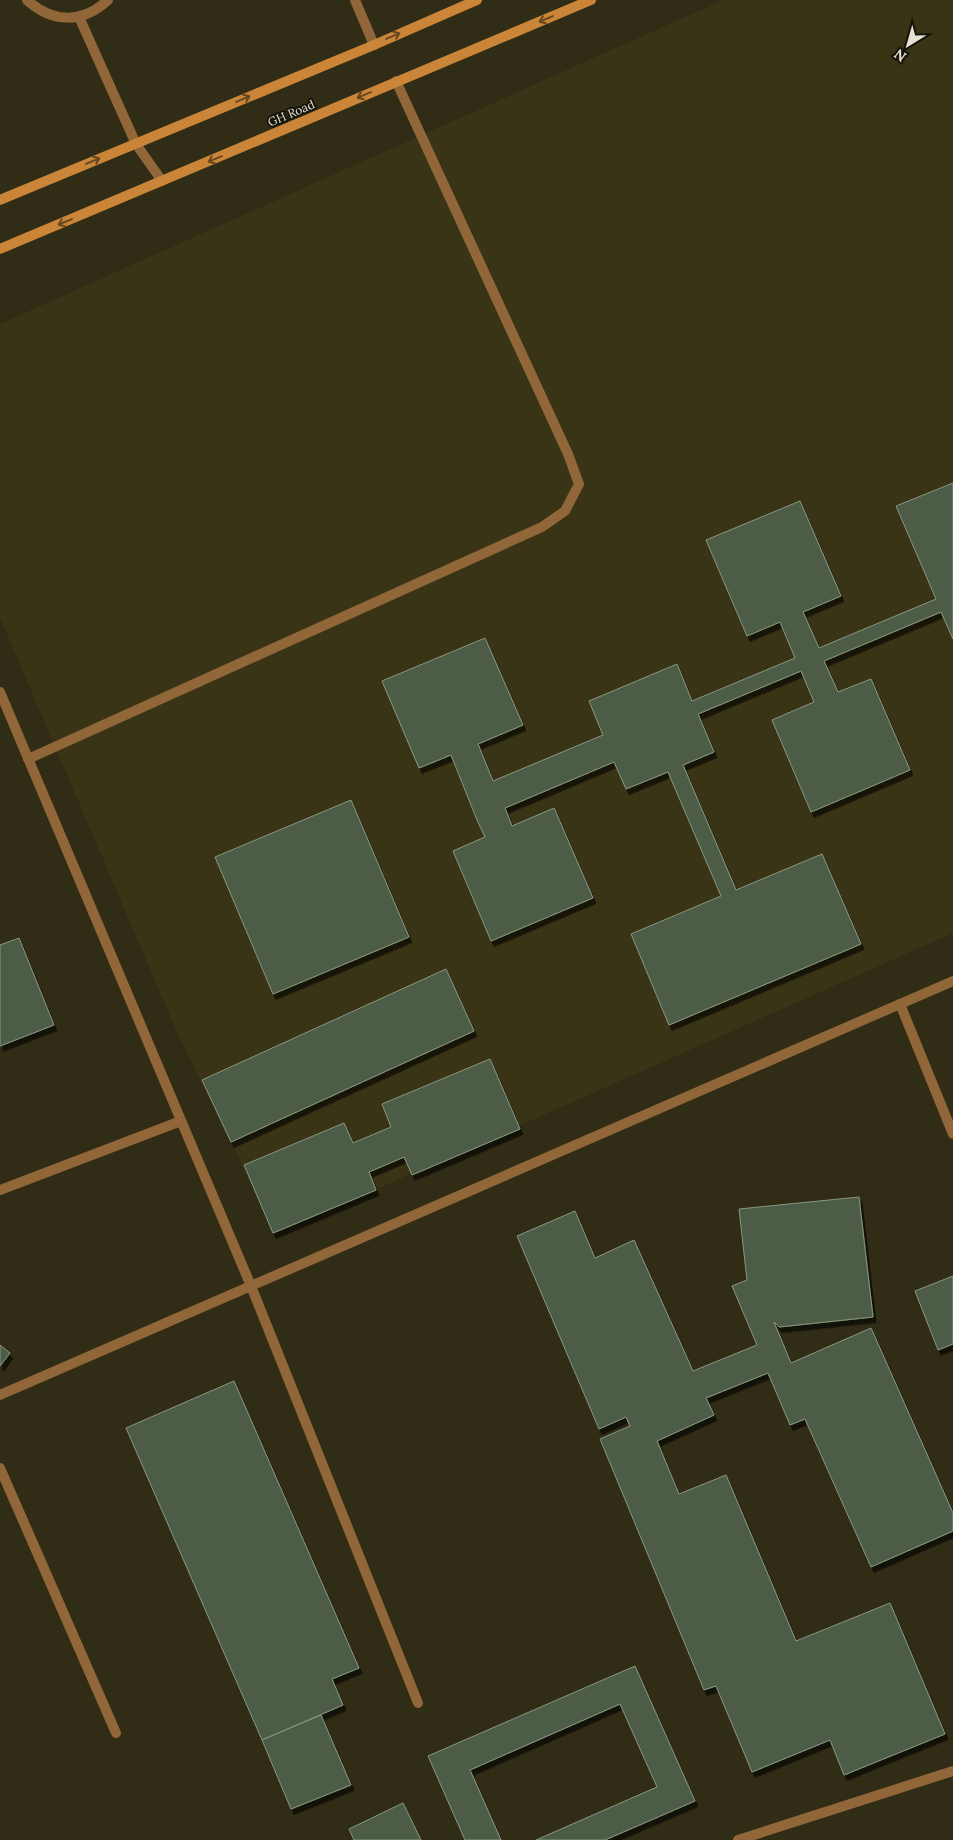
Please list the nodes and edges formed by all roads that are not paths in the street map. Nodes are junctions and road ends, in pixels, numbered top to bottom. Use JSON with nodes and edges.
{"nodes":[{"id":1,"x":27,"y":0,"type":"edge"},
{"id":2,"x":108,"y":0,"type":"edge"},
{"id":3,"x":355,"y":0,"type":"edge"},
{"id":4,"x":477,"y":0,"type":"edge"},
{"id":5,"x":591,"y":0,"type":"edge"},
{"id":6,"x":79,"y":17,"type":"junction"},
{"id":7,"x":374,"y":45,"type":"junction"},
{"id":8,"x":396,"y":81,"type":"junction"},
{"id":9,"x":136,"y":144,"type":"junction"},
{"id":10,"x":162,"y":181,"type":"junction"},
{"id":11,"x":0,"y":200,"type":"edge"},
{"id":12,"x":0,"y":249,"type":"edge"},
{"id":13,"x":0,"y":692,"type":"edge"},
{"id":14,"x":28,"y":759,"type":"junction"},
{"id":15,"x":953,"y":981,"type":"edge"},
{"id":16,"x":900,"y":1004,"type":"junction"},
{"id":17,"x":181,"y":1121,"type":"junction"},
{"id":18,"x":953,"y":1134,"type":"edge"},
{"id":19,"x":0,"y":1190,"type":"edge"},
{"id":20,"x":251,"y":1286,"type":"junction"},
{"id":21,"x":0,"y":1395,"type":"edge"},
{"id":22,"x":0,"y":1468,"type":"edge"},
{"id":23,"x":418,"y":1703,"type":"dead end"},
{"id":24,"x":116,"y":1734,"type":"dead end"},
{"id":25,"x":953,"y":1771,"type":"edge"},
{"id":26,"x":738,"y":1840,"type":"edge"}],
"edges":[{"from":1,"to":6,"type":"street"},
{"from":2,"to":6,"type":"street"},
{"from":3,"to":7,"type":"street"},
{"from":7,"to":4,"type":"main road","one_way":true},
{"from":5,"to":8,"type":"main road","name":"GH Road","one_way":true},
{"from":6,"to":9,"type":"street"},
{"from":9,"to":7,"type":"main road","one_way":true},
{"from":8,"to":10,"type":"main road","name":"GH Road","one_way":true},
{"from":8,"to":14,"type":"street"},
{"from":9,"to":10,"type":"street"},
{"from":11,"to":9,"type":"main road","one_way":true},
{"from":10,"to":12,"type":"main road","name":"GH Road","one_way":true},
{"from":13,"to":14,"type":"street"},
{"from":14,"to":17,"type":"street"},
{"from":15,"to":16,"type":"street"},
{"from":16,"to":18,"type":"street"},
{"from":16,"to":20,"type":"street"},
{"from":17,"to":19,"type":"street"},
{"from":17,"to":20,"type":"street"},
{"from":20,"to":21,"type":"street"},
{"from":20,"to":23,"type":"street"},
{"from":22,"to":24,"type":"street"},
{"from":25,"to":26,"type":"street"}]}
